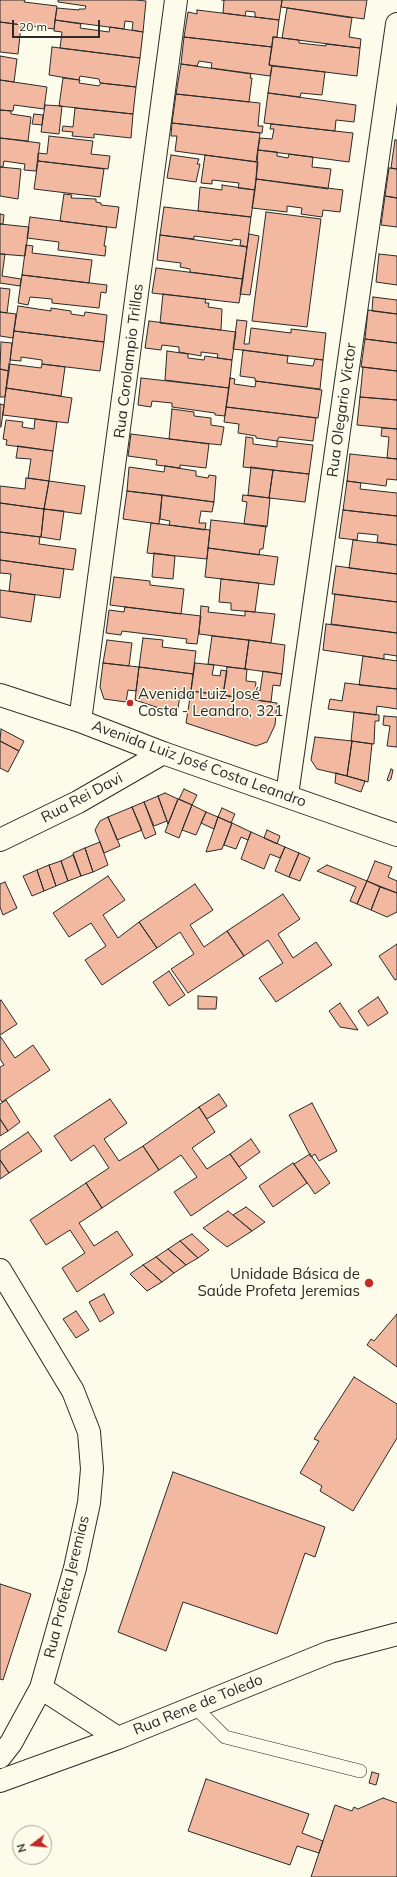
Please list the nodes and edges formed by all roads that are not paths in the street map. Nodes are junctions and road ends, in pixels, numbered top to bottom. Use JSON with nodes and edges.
{"nodes":[{"id":1,"x":176,"y":0,"type":"edge"},
{"id":2,"x":397,"y":24,"type":"edge"},
{"id":3,"x":0,"y":695,"type":"edge"},
{"id":4,"x":80,"y":721,"type":"junction"},
{"id":5,"x":163,"y":753,"type":"junction"},
{"id":6,"x":287,"y":795,"type":"junction"},
{"id":7,"x":397,"y":835,"type":"edge"},
{"id":8,"x":0,"y":840,"type":"edge"},
{"id":9,"x":0,"y":1270,"type":"edge"},
{"id":10,"x":397,"y":1634,"type":"edge"},
{"id":11,"x":41,"y":1688,"type":"junction"},
{"id":12,"x":194,"y":1706,"type":"junction"},
{"id":13,"x":118,"y":1738,"type":"junction"},
{"id":14,"x":0,"y":1757,"type":"edge"},
{"id":15,"x":360,"y":1771,"type":"dead end"},
{"id":16,"x":0,"y":1782,"type":"edge"}],
"edges":[{"from":1,"to":4,"type":"street","name":"Rua Corolampio Trillas"},
{"from":2,"to":6,"type":"street","name":"Rua Olegario Victor"},
{"from":3,"to":4,"type":"street","name":"Avenida Luiz José Costa Leandro"},
{"from":4,"to":5,"type":"street","name":"Avenida Luiz José Costa Leandro"},
{"from":5,"to":6,"type":"street","name":"Avenida Luiz José Costa Leandro"},
{"from":5,"to":8,"type":"street","name":"Rua Rei Davi"},
{"from":6,"to":7,"type":"street","name":"Avenida Luiz José Costa Leandro"},
{"from":9,"to":11,"type":"street","name":"Rua Profeta Jeremias"},
{"from":10,"to":12,"type":"street","name":"Rua Rene de Toledo"},
{"from":11,"to":13,"type":"street"},
{"from":11,"to":14,"type":"street","name":"Rua Profeta Jeremias"},
{"from":12,"to":13,"type":"street","name":"Rua Rene de Toledo"},
{"from":12,"to":15,"type":"lane"},
{"from":13,"to":16,"type":"street","name":"Rua Rene de Toledo"}]}
